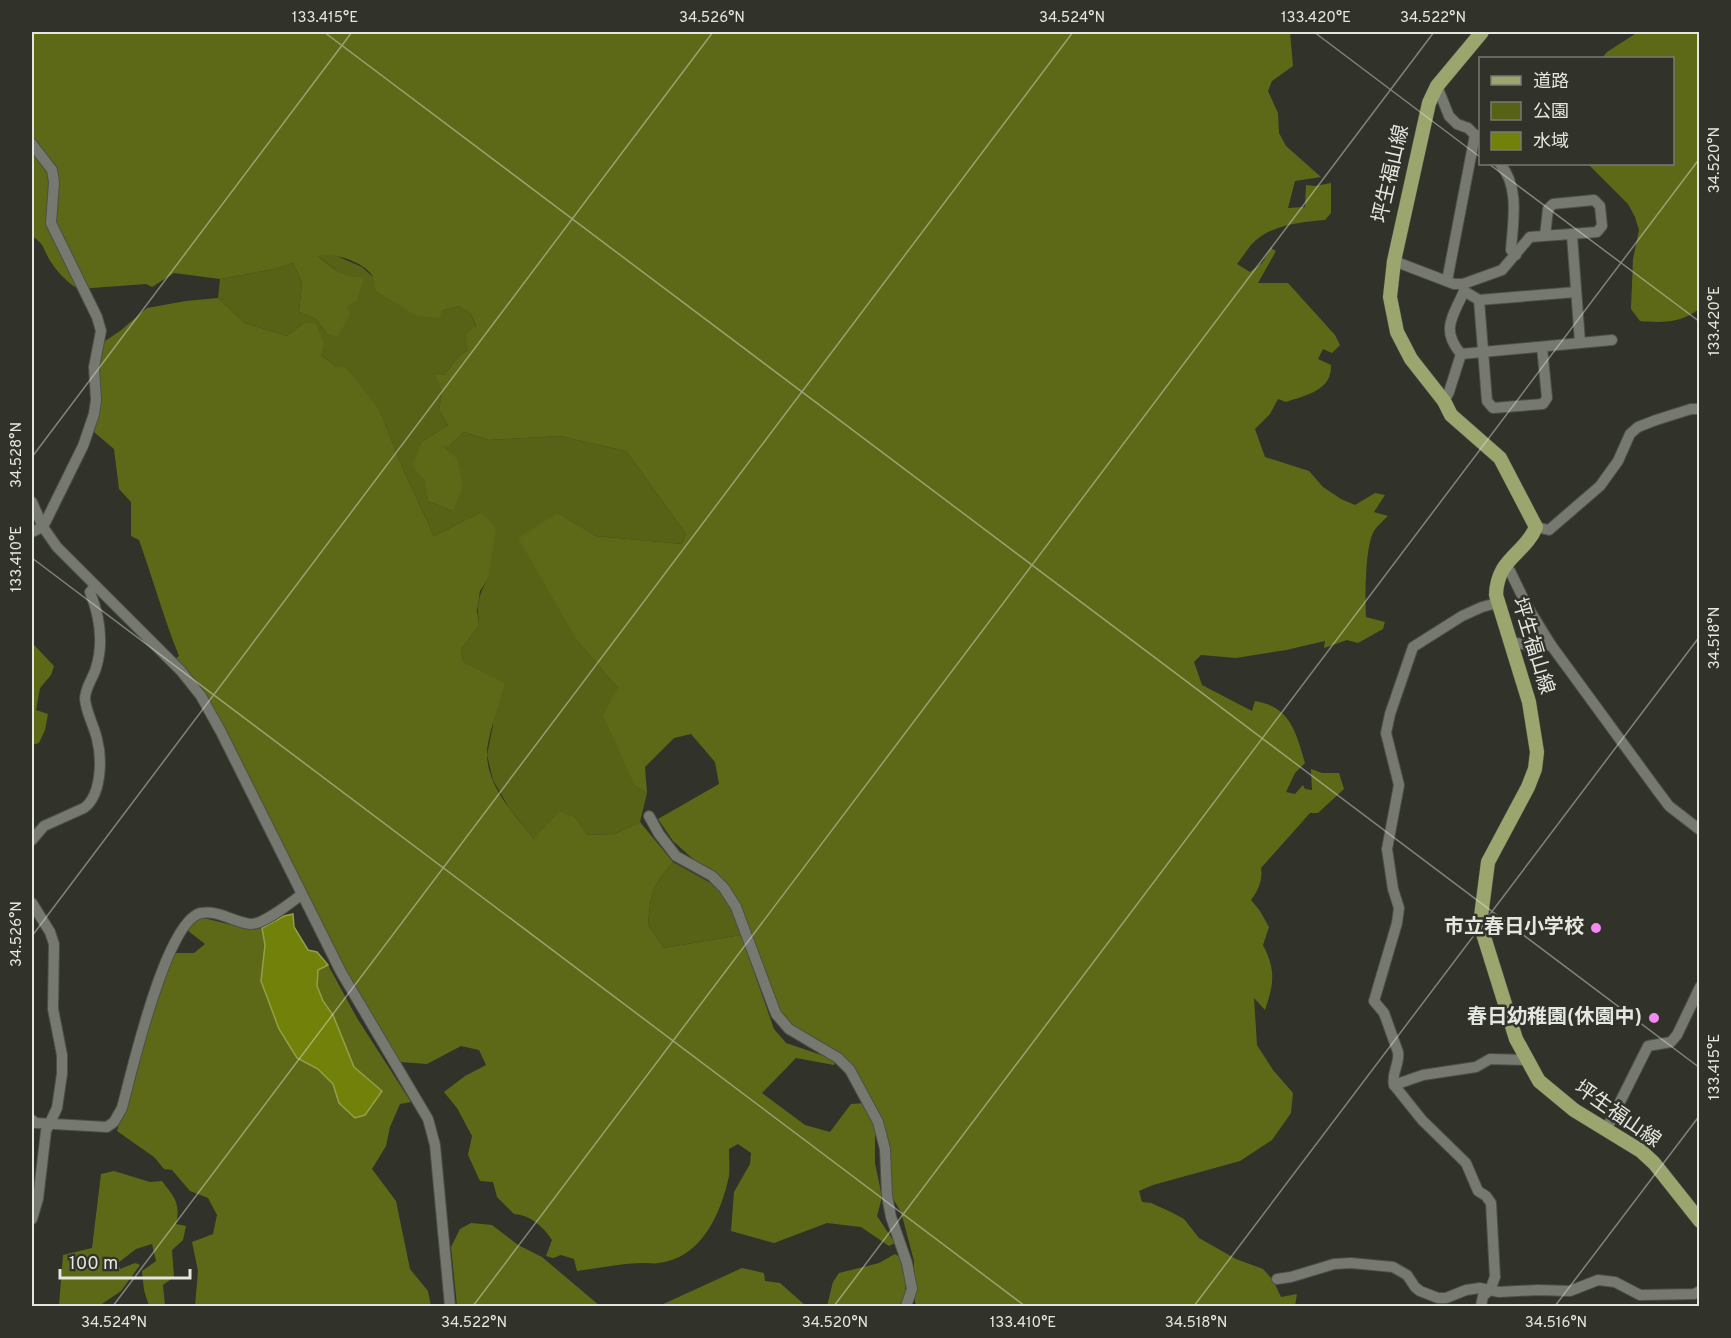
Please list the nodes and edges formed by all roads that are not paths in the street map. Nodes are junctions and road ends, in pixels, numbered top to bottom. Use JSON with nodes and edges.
{"nodes":[{"id":1,"x":1482,"y":32,"type":"edge"},
{"id":2,"x":1437,"y":86,"type":"junction"},
{"id":3,"x":1478,"y":138,"type":"edge"},
{"id":4,"x":32,"y":144,"type":"edge"},
{"id":5,"x":1501,"y":165,"type":"edge"},
{"id":6,"x":1572,"y":235,"type":"junction"},
{"id":7,"x":1545,"y":236,"type":"junction"},
{"id":8,"x":1516,"y":255,"type":"junction"},
{"id":9,"x":1394,"y":261,"type":"junction"},
{"id":10,"x":1447,"y":282,"type":"junction"},
{"id":11,"x":1464,"y":287,"type":"junction"},
{"id":12,"x":1576,"y":292,"type":"junction"},
{"id":13,"x":1479,"y":300,"type":"junction"},
{"id":14,"x":1612,"y":340,"type":"dead end"},
{"id":15,"x":1580,"y":342,"type":"junction"},
{"id":16,"x":1542,"y":347,"type":"junction"},
{"id":17,"x":1482,"y":351,"type":"junction"},
{"id":18,"x":1461,"y":354,"type":"junction"},
{"id":19,"x":1444,"y":401,"type":"junction"},
{"id":20,"x":1700,"y":409,"type":"edge"},
{"id":21,"x":32,"y":502,"type":"edge"},
{"id":22,"x":43,"y":527,"type":"junction"},
{"id":23,"x":1536,"y":527,"type":"junction"},
{"id":24,"x":32,"y":532,"type":"edge"},
{"id":25,"x":1504,"y":566,"type":"junction"},
{"id":26,"x":94,"y":586,"type":"junction"},
{"id":27,"x":1497,"y":603,"type":"junction"},
{"id":28,"x":1511,"y":642,"type":"junction"},
{"id":29,"x":1551,"y":645,"type":"junction"},
{"id":30,"x":649,"y":816,"type":"dead end"},
{"id":31,"x":1700,"y":830,"type":"edge"},
{"id":32,"x":32,"y":840,"type":"edge"},
{"id":33,"x":301,"y":895,"type":"junction"},
{"id":34,"x":32,"y":903,"type":"edge"},
{"id":35,"x":1700,"y":987,"type":"edge"},
{"id":36,"x":1527,"y":1060,"type":"junction"},
{"id":37,"x":1394,"y":1085,"type":"junction"},
{"id":38,"x":32,"y":1120,"type":"edge"},
{"id":39,"x":50,"y":1124,"type":"junction"},
{"id":40,"x":1606,"y":1130,"type":"junction"},
{"id":41,"x":32,"y":1220,"type":"edge"},
{"id":42,"x":1700,"y":1221,"type":"edge"},
{"id":43,"x":1277,"y":1279,"type":"dead end"},
{"id":44,"x":1490,"y":1290,"type":"junction"},
{"id":45,"x":1700,"y":1291,"type":"edge"},
{"id":46,"x":450,"y":1306,"type":"edge"},
{"id":47,"x":906,"y":1306,"type":"edge"},
{"id":48,"x":1481,"y":1306,"type":"edge"}],
"edges":[{"from":1,"to":2,"type":"main road","name":"坪生福山線"},
{"from":2,"to":3,"type":"street"},
{"from":2,"to":9,"type":"main road","name":"坪生福山線"},
{"from":3,"to":10,"type":"street"},
{"from":4,"to":22,"type":"street"},
{"from":5,"to":8,"type":"street"},
{"from":6,"to":7,"type":"street"},
{"from":6,"to":7,"type":"street"},
{"from":6,"to":12,"type":"street"},
{"from":7,"to":8,"type":"street"},
{"from":8,"to":11,"type":"street"},
{"from":9,"to":10,"type":"street"},
{"from":9,"to":19,"type":"main road","name":"坪生福山線"},
{"from":10,"to":11,"type":"street"},
{"from":11,"to":13,"type":"street"},
{"from":11,"to":18,"type":"street"},
{"from":12,"to":13,"type":"street"},
{"from":12,"to":15,"type":"street"},
{"from":13,"to":17,"type":"street"},
{"from":14,"to":15,"type":"street"},
{"from":15,"to":16,"type":"street"},
{"from":16,"to":17,"type":"street"},
{"from":16,"to":17,"type":"street"},
{"from":17,"to":18,"type":"street"},
{"from":18,"to":19,"type":"street"},
{"from":19,"to":23,"type":"main road","name":"坪生福山線"},
{"from":20,"to":23,"type":"street"},
{"from":21,"to":22,"type":"street"},
{"from":22,"to":24,"type":"street"},
{"from":22,"to":26,"type":"street"},
{"from":23,"to":25,"type":"main road","name":"坪生福山線"},
{"from":25,"to":27,"type":"main road","name":"坪生福山線"},
{"from":25,"to":29,"type":"street"},
{"from":26,"to":32,"type":"street"},
{"from":26,"to":33,"type":"street"},
{"from":27,"to":28,"type":"main road","name":"坪生福山線"},
{"from":27,"to":37,"type":"street"},
{"from":28,"to":29,"type":"street"},
{"from":28,"to":36,"type":"main road","name":"坪生福山線"},
{"from":29,"to":31,"type":"street"},
{"from":30,"to":47,"type":"street"},
{"from":33,"to":39,"type":"street"},
{"from":33,"to":46,"type":"street"},
{"from":34,"to":39,"type":"street"},
{"from":35,"to":40,"type":"street"},
{"from":36,"to":37,"type":"street"},
{"from":36,"to":40,"type":"main road","name":"坪生福山線"},
{"from":37,"to":44,"type":"street"},
{"from":38,"to":39,"type":"street"},
{"from":39,"to":41,"type":"street"},
{"from":40,"to":42,"type":"main road","name":"坪生福山線"},
{"from":43,"to":44,"type":"street"},
{"from":44,"to":45,"type":"street"},
{"from":44,"to":48,"type":"street"}]}
